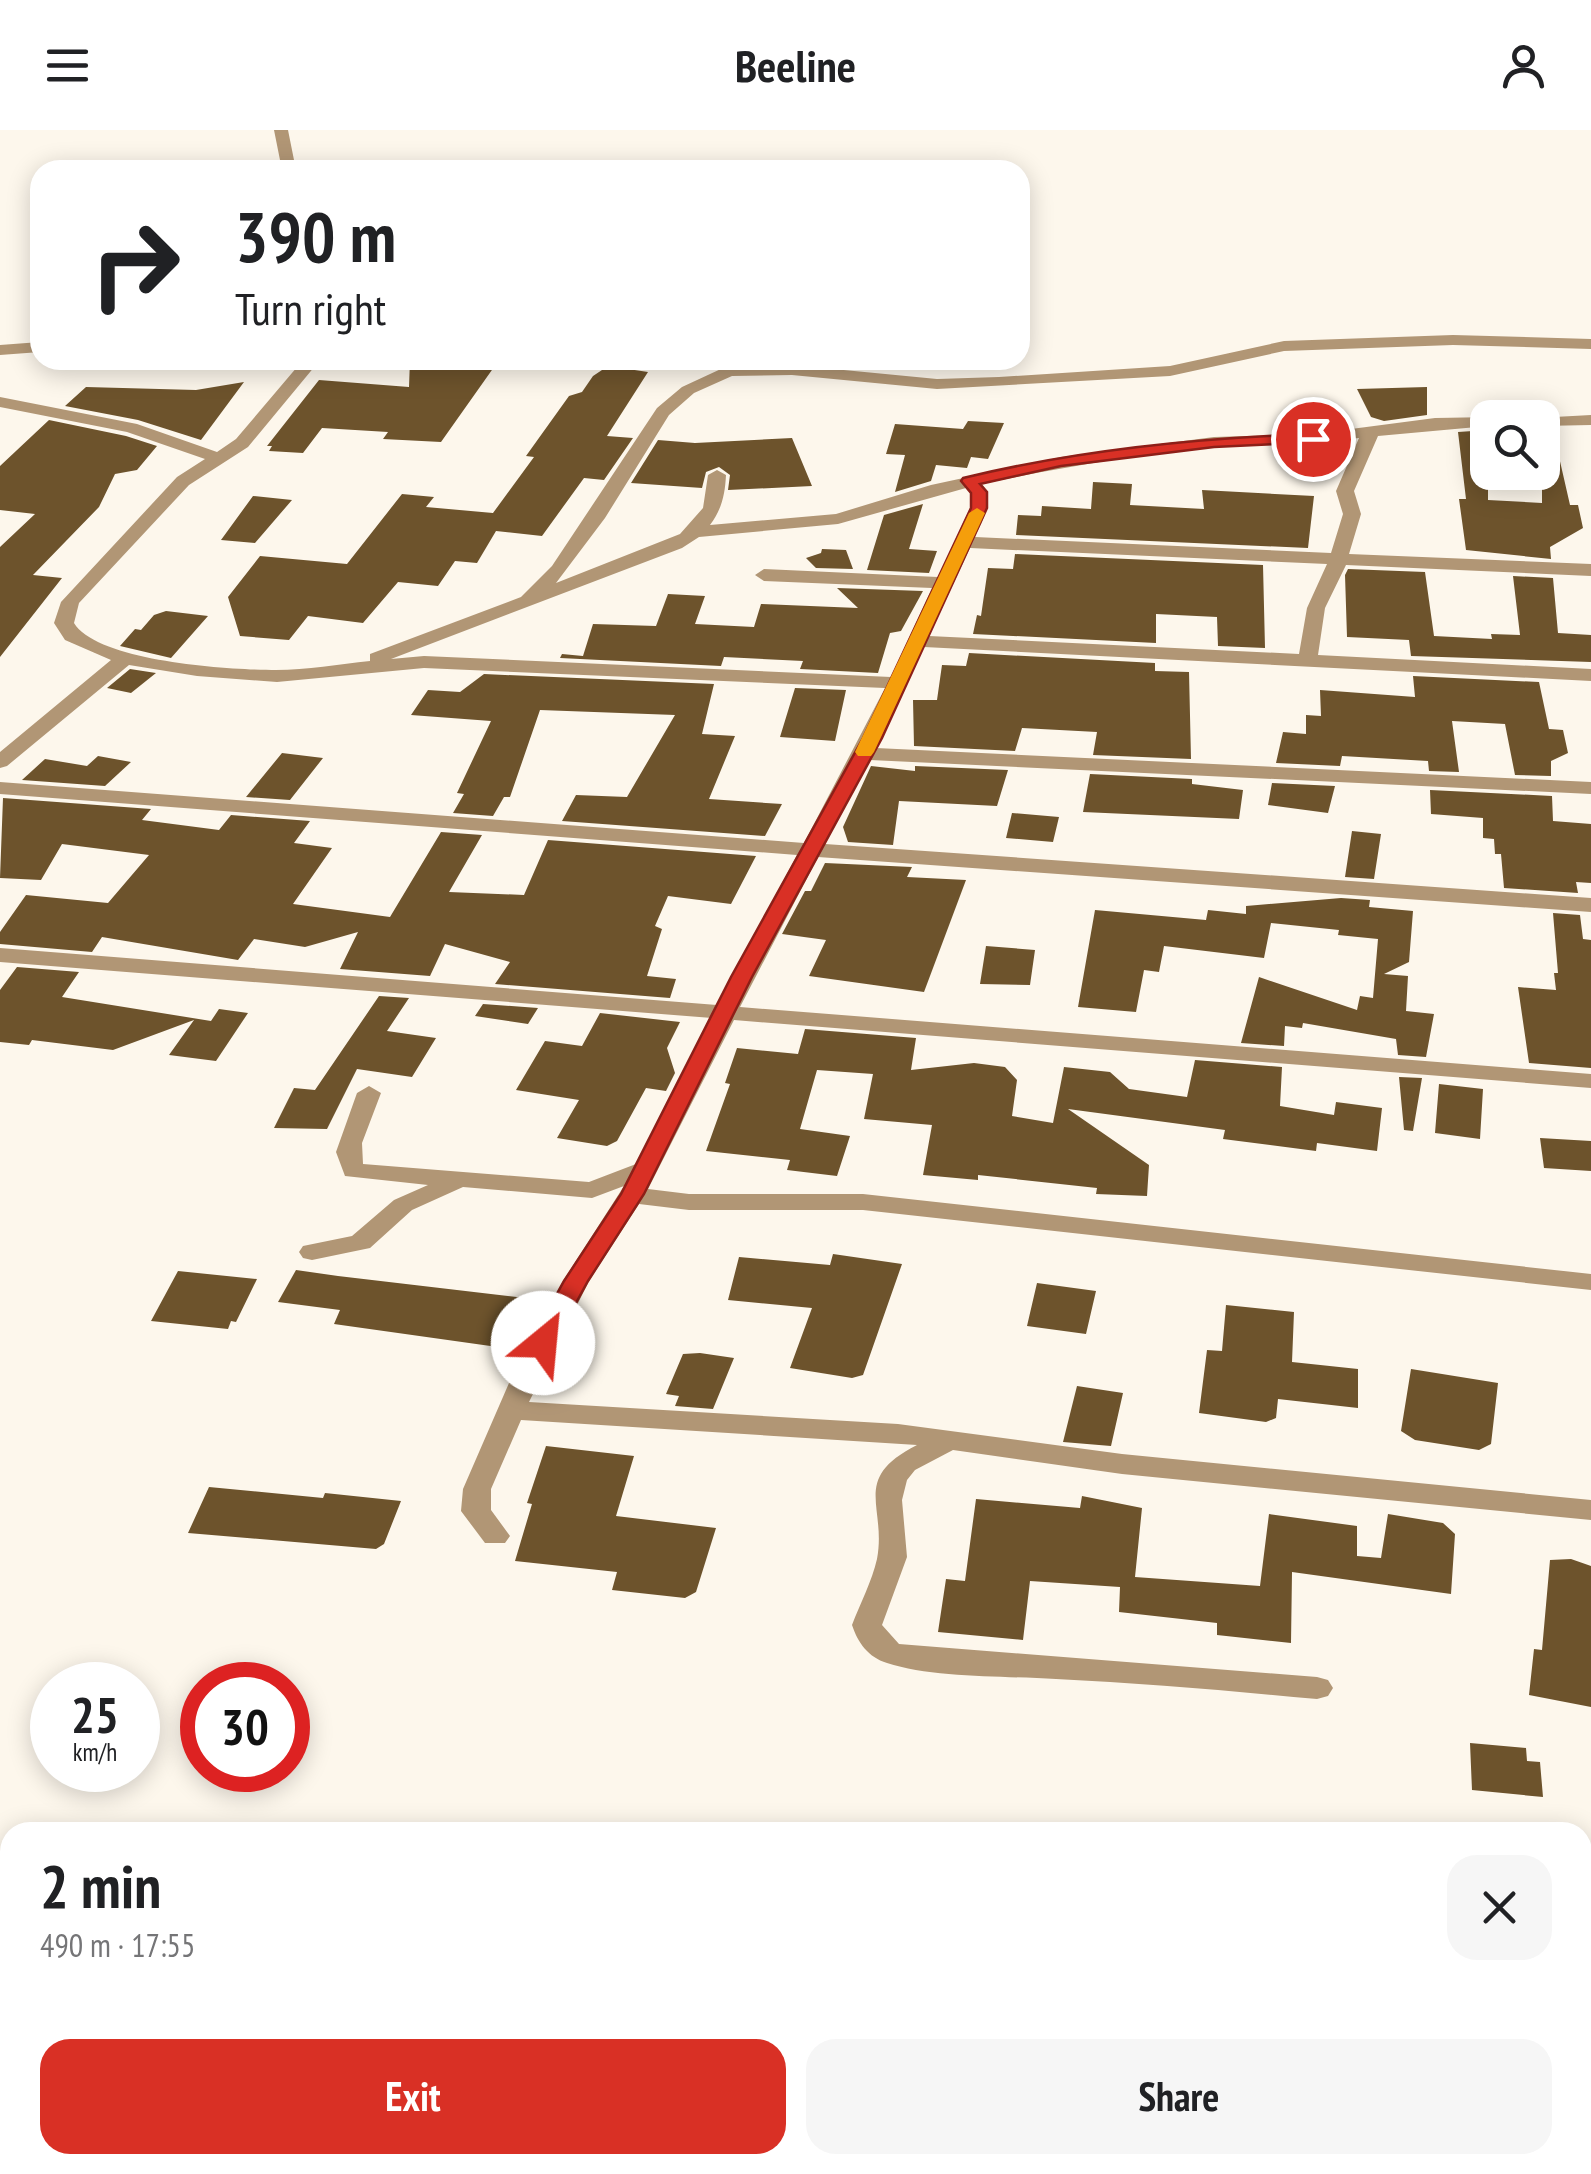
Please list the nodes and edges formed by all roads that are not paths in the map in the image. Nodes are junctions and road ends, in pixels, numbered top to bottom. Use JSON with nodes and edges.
{"nodes":[{"id":1,"x":281,"y":130,"type":"edge"},
{"id":2,"x":287,"y":160,"type":"edge"},
{"id":3,"x":1591,"y":344,"type":"edge"},
{"id":4,"x":30,"y":348,"type":"edge"},
{"id":5,"x":0,"y":350,"type":"edge"},
{"id":6,"x":300,"y":370,"type":"edge"},
{"id":7,"x":0,"y":402,"type":"edge"},
{"id":8,"x":1591,"y":420,"type":"edge"},
{"id":9,"x":1560,"y":421,"type":"edge"},
{"id":10,"x":1470,"y":422,"type":"edge"},
{"id":11,"x":1371,"y":433,"type":"junction"},
{"id":12,"x":218,"y":458,"type":"junction"},
{"id":13,"x":716,"y":475,"type":"dead end"},
{"id":14,"x":968,"y":481,"type":"junction"},
{"id":15,"x":697,"y":532,"type":"junction"},
{"id":16,"x":964,"y":542,"type":"junction"},
{"id":17,"x":1339,"y":559,"type":"junction"},
{"id":18,"x":1591,"y":570,"type":"edge"},
{"id":19,"x":764,"y":575,"type":"dead end"},
{"id":20,"x":944,"y":583,"type":"junction"},
{"id":21,"x":527,"y":601,"type":"junction"},
{"id":22,"x":917,"y":641,"type":"junction"},
{"id":23,"x":124,"y":658,"type":"junction"},
{"id":24,"x":1307,"y":662,"type":"junction"},
{"id":25,"x":354,"y":668,"type":"junction"},
{"id":26,"x":1591,"y":675,"type":"edge"},
{"id":27,"x":898,"y":683,"type":"junction"},
{"id":28,"x":863,"y":754,"type":"junction"},
{"id":29,"x":0,"y":762,"type":"edge"},
{"id":30,"x":0,"y":788,"type":"edge"},
{"id":31,"x":1591,"y":788,"type":"edge"},
{"id":32,"x":810,"y":847,"type":"junction"},
{"id":33,"x":1591,"y":905,"type":"edge"},
{"id":34,"x":0,"y":955,"type":"edge"},
{"id":35,"x":725,"y":1013,"type":"junction"},
{"id":36,"x":1591,"y":1081,"type":"edge"},
{"id":37,"x":369,"y":1094,"type":"dead end"},
{"id":38,"x":645,"y":1169,"type":"junction"},
{"id":39,"x":457,"y":1181,"type":"junction"},
{"id":40,"x":632,"y":1194,"type":"junction"},
{"id":41,"x":312,"y":1252,"type":"dead end"},
{"id":42,"x":1591,"y":1282,"type":"edge"},
{"id":43,"x":512,"y":1410,"type":"junction"},
{"id":44,"x":950,"y":1440,"type":"junction"},
{"id":45,"x":1591,"y":1510,"type":"edge"},
{"id":46,"x":495,"y":1536,"type":"dead end"},
{"id":47,"x":1317,"y":1688,"type":"dead end"}],
"edges":[{"from":1,"to":2,"type":"street"},
{"from":3,"to":21,"type":"street"},
{"from":4,"to":5,"type":"street"},
{"from":6,"to":12,"type":"street"},
{"from":7,"to":12,"type":"street"},
{"from":8,"to":9,"type":"street"},
{"from":10,"to":11,"type":"street"},
{"from":11,"to":14,"type":"street"},
{"from":11,"to":17,"type":"street"},
{"from":12,"to":23,"type":"street"},
{"from":13,"to":15,"type":"street"},
{"from":14,"to":15,"type":"street"},
{"from":14,"to":16,"type":"street"},
{"from":15,"to":21,"type":"street"},
{"from":16,"to":17,"type":"street"},
{"from":16,"to":20,"type":"street"},
{"from":17,"to":18,"type":"street"},
{"from":17,"to":24,"type":"street"},
{"from":19,"to":20,"type":"street"},
{"from":20,"to":22,"type":"street"},
{"from":21,"to":25,"type":"street"},
{"from":22,"to":24,"type":"street"},
{"from":22,"to":27,"type":"street"},
{"from":23,"to":25,"type":"street"},
{"from":23,"to":29,"type":"street"},
{"from":24,"to":26,"type":"street"},
{"from":25,"to":27,"type":"street"},
{"from":27,"to":28,"type":"street"},
{"from":28,"to":31,"type":"street"},
{"from":28,"to":32,"type":"street"},
{"from":30,"to":32,"type":"street"},
{"from":32,"to":33,"type":"street"},
{"from":32,"to":35,"type":"street"},
{"from":34,"to":35,"type":"street"},
{"from":35,"to":36,"type":"street"},
{"from":35,"to":38,"type":"street"},
{"from":37,"to":39,"type":"street"},
{"from":38,"to":39,"type":"street"},
{"from":38,"to":40,"type":"street"},
{"from":39,"to":41,"type":"street"},
{"from":40,"to":42,"type":"street"},
{"from":40,"to":43,"type":"street"},
{"from":43,"to":44,"type":"street"},
{"from":43,"to":46,"type":"street"},
{"from":44,"to":45,"type":"street"},
{"from":44,"to":47,"type":"street"}]}
